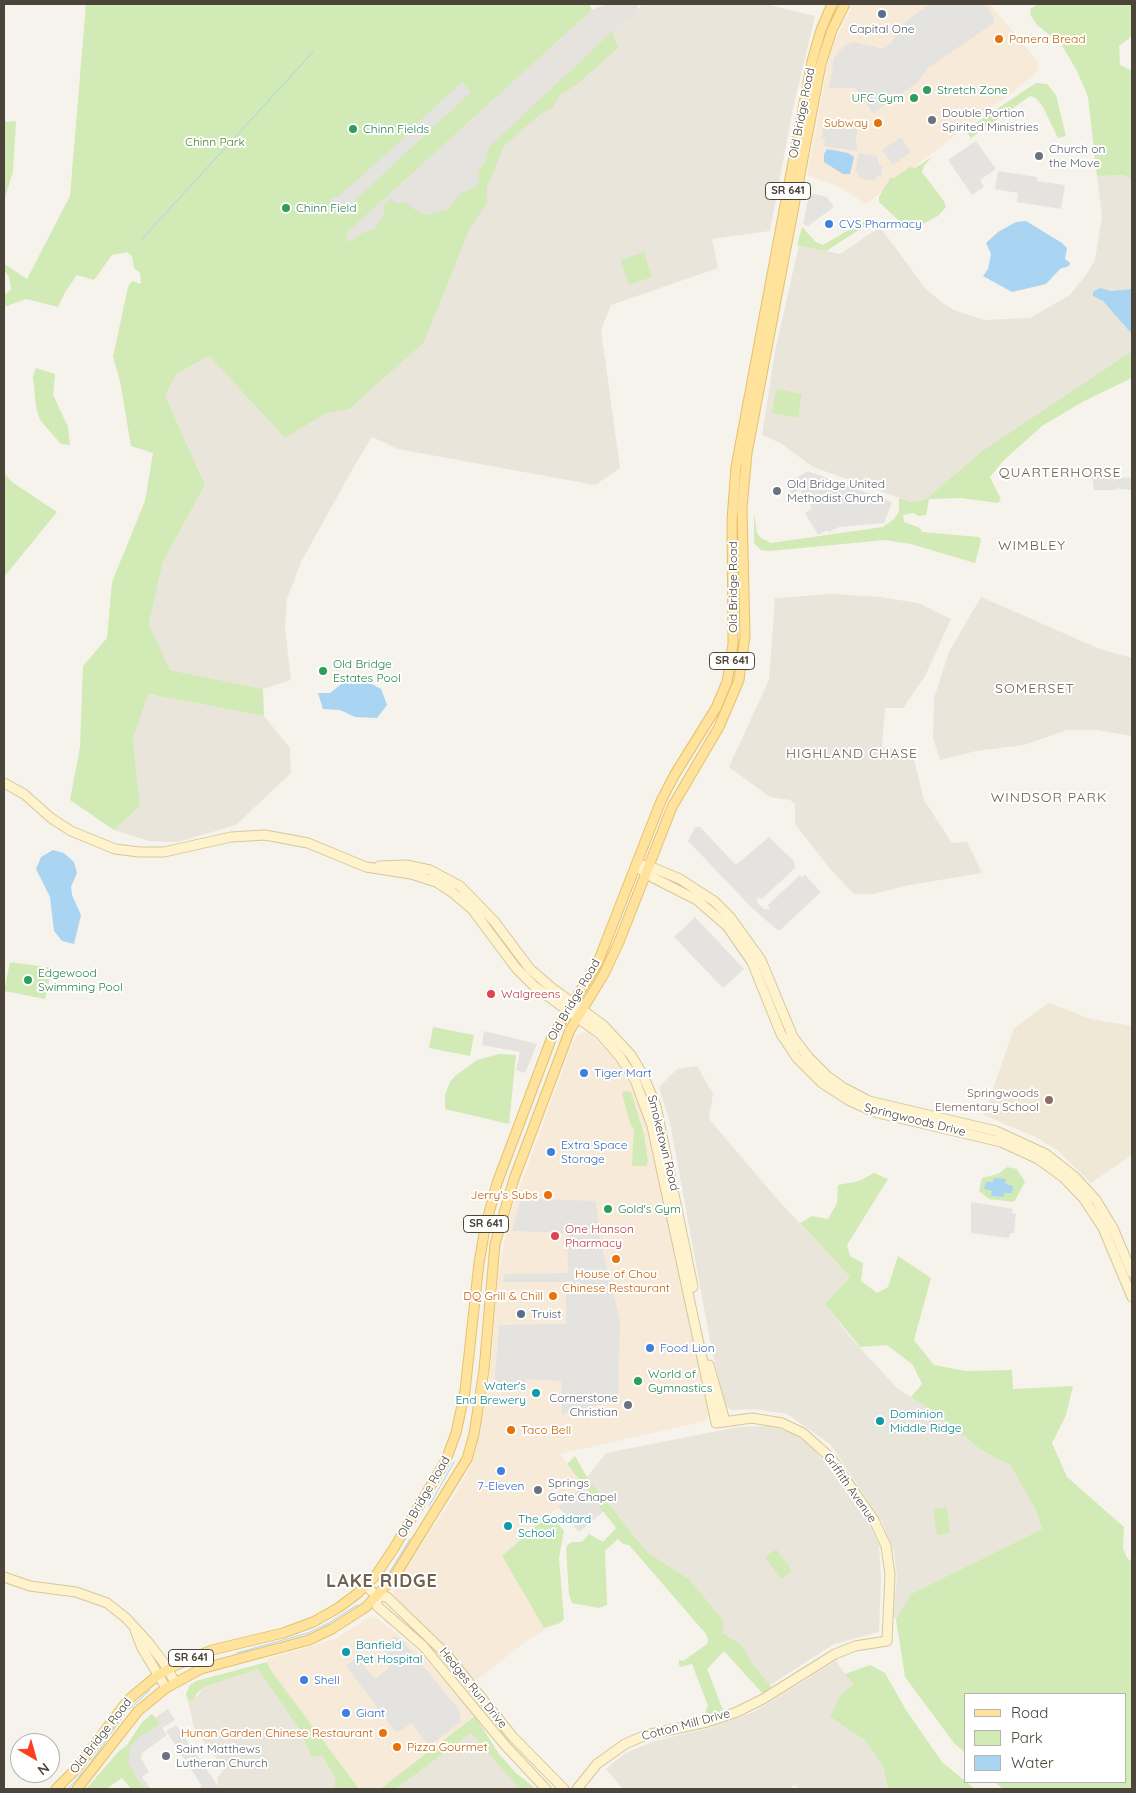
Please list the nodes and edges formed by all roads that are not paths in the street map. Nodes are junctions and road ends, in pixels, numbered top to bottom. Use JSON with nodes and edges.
{"nodes":[{"id":1,"x":832,"y":4,"type":"edge"},
{"id":2,"x":845,"y":4,"type":"edge"},
{"id":3,"x":4,"y":784,"type":"edge"},
{"id":4,"x":644,"y":867,"type":"junction"},
{"id":5,"x":570,"y":1007,"type":"junction"},
{"id":6,"x":579,"y":1013,"type":"junction"},
{"id":7,"x":1132,"y":1273,"type":"edge"},
{"id":8,"x":1132,"y":1297,"type":"edge"},
{"id":9,"x":720,"y":1422,"type":"joint"},
{"id":10,"x":452,"y":1445,"type":"junction"},
{"id":11,"x":469,"y":1452,"type":"junction"},
{"id":12,"x":4,"y":1578,"type":"edge"},
{"id":13,"x":366,"y":1586,"type":"junction"},
{"id":14,"x":377,"y":1596,"type":"junction"},
{"id":15,"x":135,"y":1630,"type":"junction"},
{"id":16,"x":887,"y":1641,"type":"joint"},
{"id":17,"x":168,"y":1669,"type":"junction"},
{"id":18,"x":158,"y":1676,"type":"junction"},
{"id":19,"x":175,"y":1682,"type":"junction"},
{"id":20,"x":166,"y":1688,"type":"junction"},
{"id":21,"x":537,"y":1762,"type":"junction"},
{"id":22,"x":528,"y":1770,"type":"junction"},
{"id":23,"x":56,"y":1789,"type":"edge"},
{"id":24,"x":77,"y":1789,"type":"edge"},
{"id":25,"x":546,"y":1789,"type":"edge"},
{"id":26,"x":564,"y":1789,"type":"edge"},
{"id":27,"x":576,"y":1789,"type":"edge"}],
"edges":[{"from":1,"to":4,"type":"main road","name":"Old Bridge Road","number":"SR 641"},
{"from":2,"to":4,"type":"main road","name":"Old Bridge Road","number":"SR 641"},
{"from":3,"to":5,"type":"street","name":"Smoketown Road"},
{"from":4,"to":5,"type":"main road","name":"Old Bridge Road","number":"SR 641"},
{"from":4,"to":6,"type":"main road","name":"Old Bridge Road","number":"SR 641"},
{"from":4,"to":7,"type":"street","name":"Springwoods Drive"},
{"from":4,"to":8,"type":"street","name":"Springwoods Drive"},
{"from":5,"to":6,"type":"street","name":"Smoketown Road"},
{"from":5,"to":10,"type":"main road","name":"Old Bridge Road","number":"SR 641"},
{"from":6,"to":9,"type":"street","name":"Smoketown Road"},
{"from":6,"to":11,"type":"main road","name":"Old Bridge Road","number":"SR 641"},
{"from":9,"to":16,"type":"street","name":"Griffith Avenue"},
{"from":10,"to":11,"type":"main road"},
{"from":10,"to":13,"type":"main road","name":"Old Bridge Road","number":"SR 641"},
{"from":11,"to":14,"type":"main road","name":"Old Bridge Road","number":"SR 641"},
{"from":12,"to":15,"type":"street"},
{"from":13,"to":14,"type":"street","name":"Hedges Run Drive"},
{"from":13,"to":17,"type":"main road","name":"Old Bridge Road","number":"SR 641"},
{"from":14,"to":19,"type":"main road","name":"Old Bridge Road","number":"SR 641"},
{"from":14,"to":21,"type":"street","name":"Hedges Run Drive"},
{"from":14,"to":22,"type":"street","name":"Hedges Run Drive"},
{"from":15,"to":17,"type":"street"},
{"from":15,"to":18,"type":"street"},
{"from":16,"to":27,"type":"street","name":"Cotton Mill Drive"},
{"from":17,"to":18,"type":"main road","name":"Old Bridge Road","number":"SR 641"},
{"from":17,"to":19,"type":"street"},
{"from":18,"to":20,"type":"street"},
{"from":18,"to":23,"type":"main road","name":"Old Bridge Road","number":"SR 641"},
{"from":19,"to":20,"type":"main road","name":"Old Bridge Road","number":"SR 641"},
{"from":20,"to":24,"type":"main road","name":"Old Bridge Road","number":"SR 641"},
{"from":21,"to":22,"type":"street"},
{"from":21,"to":26,"type":"street","name":"Hedges Run Drive"},
{"from":22,"to":25,"type":"street","name":"Hedges Run Drive"}]}
